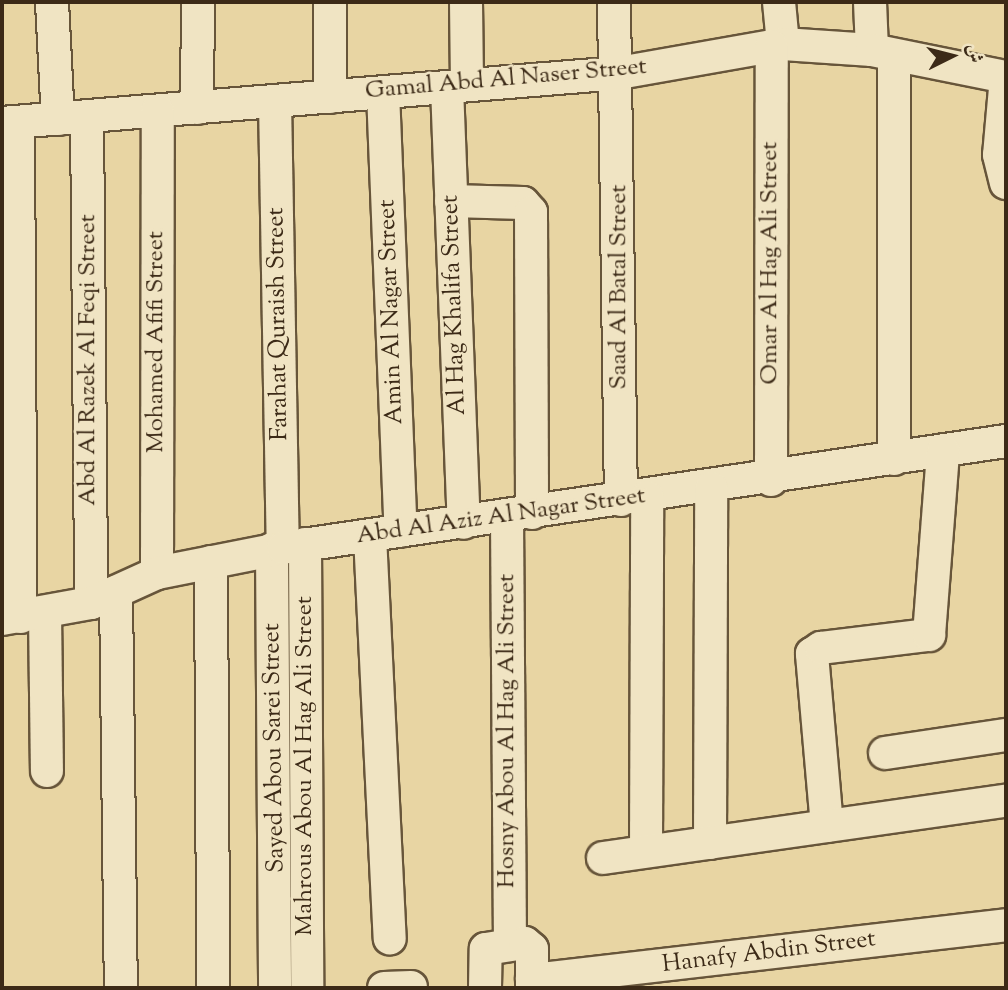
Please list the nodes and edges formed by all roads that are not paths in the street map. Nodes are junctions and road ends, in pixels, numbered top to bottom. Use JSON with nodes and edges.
{"nodes":[{"id":1,"x":52,"y":2,"type":"edge"},
{"id":2,"x":198,"y":2,"type":"edge"},
{"id":3,"x":330,"y":2,"type":"edge"},
{"id":4,"x":466,"y":2,"type":"edge"},
{"id":5,"x":614,"y":2,"type":"edge"},
{"id":6,"x":779,"y":2,"type":"edge"},
{"id":7,"x":870,"y":2,"type":"edge"},
{"id":8,"x":777,"y":45,"type":"junction"},
{"id":9,"x":883,"y":52,"type":"junction"},
{"id":10,"x":619,"y":73,"type":"junction"},
{"id":11,"x":1006,"y":77,"type":"edge"},
{"id":12,"x":457,"y":86,"type":"junction"},
{"id":13,"x":383,"y":92,"type":"junction"},
{"id":14,"x":330,"y":97,"type":"junction"},
{"id":15,"x":275,"y":101,"type":"junction"},
{"id":16,"x":197,"y":108,"type":"junction"},
{"id":17,"x":158,"y":111,"type":"junction"},
{"id":18,"x":72,"y":118,"type":"junction"},
{"id":19,"x":10,"y":123,"type":"edge"},
{"id":20,"x":1006,"y":183,"type":"edge"},
{"id":21,"x":451,"y":201,"type":"junction"},
{"id":22,"x":1006,"y":441,"type":"edge"},
{"id":23,"x":943,"y":451,"type":"junction"},
{"id":24,"x":894,"y":459,"type":"junction"},
{"id":25,"x":771,"y":480,"type":"junction"},
{"id":26,"x":711,"y":488,"type":"junction"},
{"id":27,"x":634,"y":499,"type":"junction"},
{"id":28,"x":519,"y":515,"type":"junction"},
{"id":29,"x":464,"y":523,"type":"junction"},
{"id":30,"x":385,"y":533,"type":"junction"},
{"id":31,"x":287,"y":547,"type":"junction"},
{"id":32,"x":211,"y":562,"type":"junction"},
{"id":33,"x":157,"y":573,"type":"junction"},
{"id":34,"x":103,"y":598,"type":"junction"},
{"id":35,"x":23,"y":616,"type":"edge"},
{"id":36,"x":1006,"y":735,"type":"edge"},
{"id":37,"x":885,"y":753,"type":"dead end"},
{"id":38,"x":47,"y":771,"type":"dead end"},
{"id":39,"x":1006,"y":801,"type":"edge"},
{"id":40,"x":827,"y":826,"type":"junction"},
{"id":41,"x":710,"y":843,"type":"junction"},
{"id":42,"x":646,"y":851,"type":"junction"},
{"id":43,"x":603,"y":858,"type":"dead end"},
{"id":44,"x":1006,"y":925,"type":"edge"},
{"id":45,"x":390,"y":939,"type":"dead end"},
{"id":46,"x":510,"y":944,"type":"junction"},
{"id":47,"x":532,"y":984,"type":"edge"},
{"id":48,"x":121,"y":988,"type":"edge"},
{"id":49,"x":213,"y":988,"type":"edge"},
{"id":50,"x":275,"y":988,"type":"edge"},
{"id":51,"x":307,"y":988,"type":"edge"},
{"id":52,"x":485,"y":988,"type":"edge"}],
"edges":[{"from":1,"to":18,"type":"street","name":"Abd Al Razek Al Feqi Street"},
{"from":2,"to":16,"type":"street"},
{"from":3,"to":14,"type":"street"},
{"from":4,"to":12,"type":"street","name":"Al Hag Khalifa Street"},
{"from":5,"to":10,"type":"street","name":"Saad Al Batal Street"},
{"from":6,"to":8,"type":"street","name":"Omar Al Hag Ali Street"},
{"from":7,"to":9,"type":"street"},
{"from":8,"to":9,"type":"street","name":"Gamal Abd Al Naser Street"},
{"from":8,"to":10,"type":"street","name":"Gamal Abd Al Naser Street"},
{"from":8,"to":25,"type":"street","name":"Omar Al Hag Ali Street"},
{"from":9,"to":11,"type":"street","name":"Gamal Abd Al Naser Street"},
{"from":9,"to":24,"type":"street"},
{"from":10,"to":12,"type":"street","name":"Gamal Abd Al Naser Street"},
{"from":10,"to":27,"type":"street","name":"Saad Al Batal Street"},
{"from":11,"to":20,"type":"street"},
{"from":12,"to":13,"type":"street","name":"Gamal Abd Al Naser Street"},
{"from":12,"to":21,"type":"street","name":"Al Hag Khalifa Street"},
{"from":13,"to":14,"type":"street","name":"Gamal Abd Al Naser Street"},
{"from":13,"to":30,"type":"street","name":"Amin Al Nagar Street"},
{"from":14,"to":15,"type":"street","name":"Gamal Abd Al Naser Street"},
{"from":15,"to":16,"type":"street","name":"Gamal Abd Al Naser Street"},
{"from":15,"to":31,"type":"street","name":"Farahat Quraish Street"},
{"from":16,"to":17,"type":"street","name":"Gamal Abd Al Naser Street"},
{"from":17,"to":18,"type":"street","name":"Gamal Abd Al Naser Street"},
{"from":17,"to":33,"type":"street","name":"Mohamed Afifi Street"},
{"from":18,"to":19,"type":"street","name":"Gamal Abd Al Naser Street"},
{"from":18,"to":34,"type":"street","name":"Abd Al Razek Al Feqi Street"},
{"from":19,"to":35,"type":"street"},
{"from":21,"to":28,"type":"street","name":"Hosny Abou Al Hag Ali Street"},
{"from":21,"to":29,"type":"street","name":"Al Hag Khalifa Street"},
{"from":22,"to":23,"type":"street","name":"Abd Al Aziz Al Nagar Street"},
{"from":23,"to":24,"type":"street","name":"Abd Al Aziz Al Nagar Street"},
{"from":23,"to":40,"type":"street"},
{"from":24,"to":25,"type":"street","name":"Abd Al Aziz Al Nagar Street"},
{"from":25,"to":26,"type":"street","name":"Abd Al Aziz Al Nagar Street"},
{"from":26,"to":27,"type":"street","name":"Abd Al Aziz Al Nagar Street"},
{"from":26,"to":41,"type":"street"},
{"from":27,"to":28,"type":"street","name":"Abd Al Aziz Al Nagar Street"},
{"from":27,"to":42,"type":"street","name":"Saad Al Batal Street"},
{"from":28,"to":29,"type":"street","name":"Abd Al Aziz Al Nagar Street"},
{"from":28,"to":46,"type":"street","name":"Hosny Abou Al Hag Ali Street"},
{"from":29,"to":30,"type":"street","name":"Abd Al Aziz Al Nagar Street"},
{"from":30,"to":31,"type":"street","name":"Abd Al Aziz Al Nagar Street"},
{"from":30,"to":45,"type":"street","name":"Amin Al Nagar Street"},
{"from":31,"to":32,"type":"street","name":"Abd Al Aziz Al Nagar Street"},
{"from":31,"to":50,"type":"street","name":"Sayed Abou Sarei Street"},
{"from":31,"to":51,"type":"street","name":"Mahrous Abou Al Hag Ali Street"},
{"from":32,"to":33,"type":"street","name":"Abd Al Aziz Al Nagar Street"},
{"from":32,"to":49,"type":"street"},
{"from":33,"to":34,"type":"street","name":"Abd Al Aziz Al Nagar Street"},
{"from":34,"to":35,"type":"street","name":"Abd Al Aziz Al Nagar Street"},
{"from":34,"to":48,"type":"street","name":"Abd Al Razek Al Feqi Street"},
{"from":35,"to":38,"type":"street"},
{"from":36,"to":37,"type":"street"},
{"from":39,"to":40,"type":"street"},
{"from":40,"to":41,"type":"street"},
{"from":41,"to":42,"type":"street"},
{"from":42,"to":43,"type":"street"},
{"from":44,"to":47,"type":"street","name":"Hanafy Abdin Street"},
{"from":46,"to":47,"type":"street"},
{"from":46,"to":52,"type":"street"}]}
